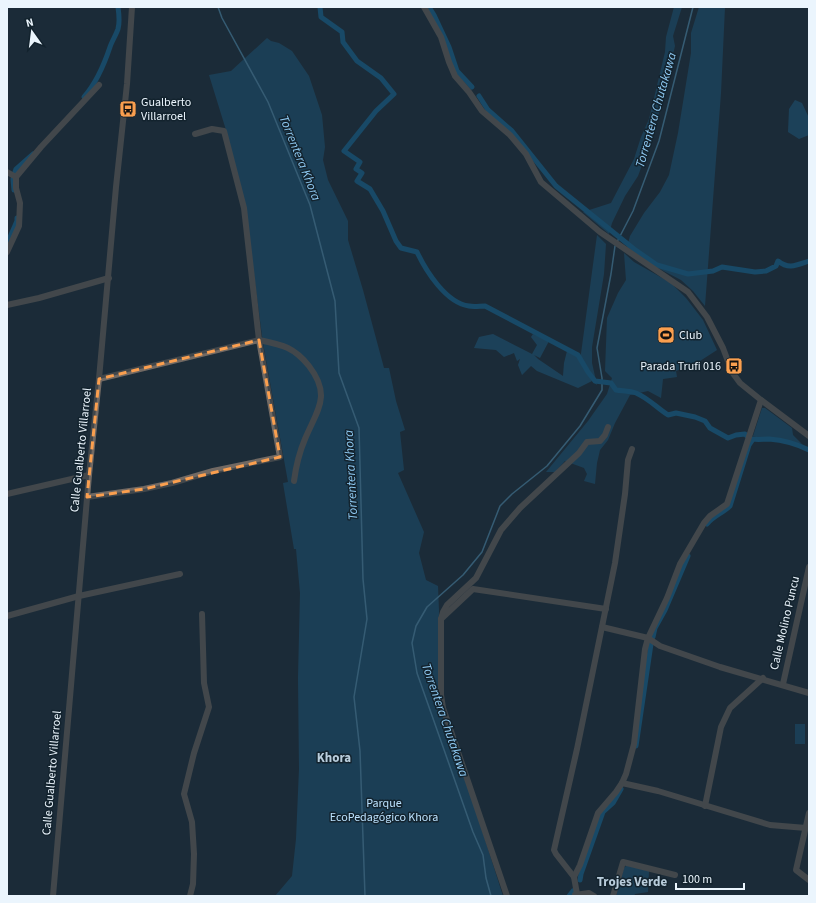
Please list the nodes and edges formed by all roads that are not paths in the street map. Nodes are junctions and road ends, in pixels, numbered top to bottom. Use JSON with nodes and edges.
{"nodes":[{"id":1,"x":132,"y":7,"type":"edge"},
{"id":2,"x":424,"y":7,"type":"edge"},
{"id":3,"x":99,"y":85,"type":"dead end"},
{"id":4,"x":195,"y":134,"type":"dead end"},
{"id":5,"x":7,"y":172,"type":"edge"},
{"id":6,"x":16,"y":177,"type":"junction"},
{"id":7,"x":7,"y":252,"type":"edge"},
{"id":8,"x":109,"y":278,"type":"junction"},
{"id":9,"x":7,"y":305,"type":"edge"},
{"id":10,"x":259,"y":340,"type":"junction"},
{"id":11,"x":99,"y":379,"type":"junction"},
{"id":12,"x":761,"y":400,"type":"junction"},
{"id":13,"x":608,"y":428,"type":"dead end"},
{"id":14,"x":809,"y":436,"type":"edge"},
{"id":15,"x":632,"y":449,"type":"dead end"},
{"id":16,"x":89,"y":475,"type":"junction"},
{"id":17,"x":294,"y":481,"type":"dead end"},
{"id":18,"x":7,"y":494,"type":"edge"},
{"id":19,"x":87,"y":497,"type":"junction"},
{"id":20,"x":809,"y":568,"type":"edge"},
{"id":21,"x":180,"y":574,"type":"dead end"},
{"id":22,"x":79,"y":596,"type":"junction"},
{"id":23,"x":606,"y":609,"type":"junction"},
{"id":24,"x":202,"y":614,"type":"dead end"},
{"id":25,"x":7,"y":616,"type":"edge"},
{"id":26,"x":441,"y":619,"type":"junction"},
{"id":27,"x":602,"y":627,"type":"junction"},
{"id":28,"x":648,"y":638,"type":"junction"},
{"id":29,"x":763,"y":678,"type":"junction"},
{"id":30,"x":783,"y":684,"type":"junction"},
{"id":31,"x":809,"y":693,"type":"edge"},
{"id":32,"x":622,"y":783,"type":"junction"},
{"id":33,"x":705,"y":806,"type":"junction"},
{"id":34,"x":809,"y":813,"type":"edge"},
{"id":35,"x":806,"y":828,"type":"junction"},
{"id":36,"x":675,"y":875,"type":"dead end"},
{"id":37,"x":574,"y":877,"type":"junction"},
{"id":38,"x":809,"y":880,"type":"edge"},
{"id":39,"x":575,"y":895,"type":"edge"},
{"id":40,"x":53,"y":896,"type":"edge"},
{"id":41,"x":190,"y":896,"type":"edge"},
{"id":42,"x":507,"y":896,"type":"edge"},
{"id":43,"x":594,"y":896,"type":"edge"},
{"id":44,"x":613,"y":896,"type":"edge"}],
"edges":[{"from":1,"to":8,"type":"street","name":"Calle Gualberto Villarroel"},
{"from":2,"to":12,"type":"street"},
{"from":3,"to":6,"type":"street"},
{"from":4,"to":10,"type":"street"},
{"from":5,"to":6,"type":"street"},
{"from":6,"to":7,"type":"street"},
{"from":8,"to":9,"type":"street"},
{"from":8,"to":11,"type":"street","name":"Calle Gualberto Villarroel"},
{"from":10,"to":11,"type":"street"},
{"from":10,"to":17,"type":"street"},
{"from":10,"to":19,"type":"street"},
{"from":11,"to":16,"type":"street","name":"Calle Gualberto Villarroel"},
{"from":12,"to":14,"type":"street"},
{"from":12,"to":28,"type":"street"},
{"from":13,"to":26,"type":"street"},
{"from":15,"to":23,"type":"street"},
{"from":16,"to":18,"type":"street"},
{"from":16,"to":19,"type":"street","name":"Calle Gualberto Villarroel"},
{"from":19,"to":22,"type":"street","name":"Calle Gualberto Villarroel"},
{"from":20,"to":30,"type":"street","name":"Calle Molino Puncu"},
{"from":21,"to":22,"type":"street"},
{"from":22,"to":25,"type":"street"},
{"from":22,"to":40,"type":"street","name":"Calle Gualberto Villarroel"},
{"from":23,"to":26,"type":"street"},
{"from":23,"to":27,"type":"street"},
{"from":24,"to":41,"type":"street"},
{"from":26,"to":42,"type":"street"},
{"from":27,"to":28,"type":"street"},
{"from":27,"to":37,"type":"street"},
{"from":28,"to":29,"type":"street"},
{"from":28,"to":32,"type":"street"},
{"from":29,"to":30,"type":"street"},
{"from":29,"to":33,"type":"street"},
{"from":30,"to":31,"type":"street"},
{"from":32,"to":33,"type":"street"},
{"from":32,"to":37,"type":"street"},
{"from":33,"to":35,"type":"street"},
{"from":34,"to":35,"type":"street"},
{"from":35,"to":38,"type":"street"},
{"from":36,"to":44,"type":"street"},
{"from":37,"to":39,"type":"street"},
{"from":39,"to":43,"type":"street"}]}
